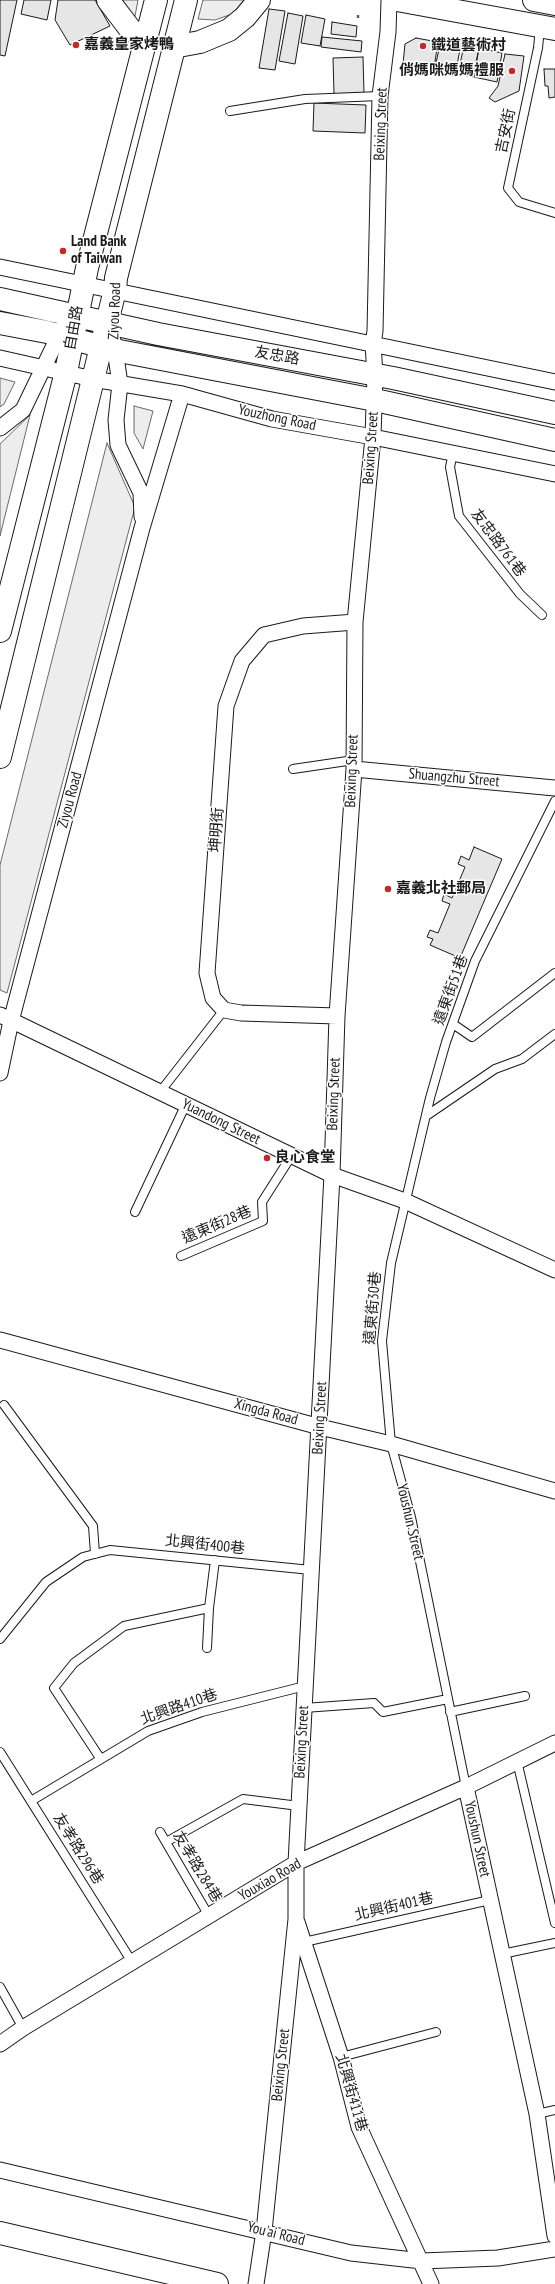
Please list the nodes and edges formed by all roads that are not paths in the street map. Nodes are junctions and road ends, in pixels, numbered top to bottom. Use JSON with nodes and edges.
{"nodes":[{"id":1,"x":108,"y":0,"type":"edge"},
{"id":2,"x":156,"y":0,"type":"edge"},
{"id":3,"x":186,"y":0,"type":"edge"},
{"id":4,"x":259,"y":0,"type":"edge"},
{"id":5,"x":389,"y":0,"type":"edge"},
{"id":6,"x":398,"y":0,"type":"edge"},
{"id":7,"x":534,"y":0,"type":"edge"},
{"id":8,"x":555,"y":4,"type":"edge"},
{"id":9,"x":548,"y":27,"type":"edge"},
{"id":10,"x":146,"y":40,"type":"junction"},
{"id":11,"x":173,"y":47,"type":"junction"},
{"id":12,"x":380,"y":96,"type":"junction"},
{"id":13,"x":230,"y":111,"type":"dead end"},
{"id":14,"x":555,"y":213,"type":"edge"},
{"id":15,"x":0,"y":267,"type":"edge"},
{"id":16,"x":83,"y":284,"type":"junction"},
{"id":17,"x":115,"y":290,"type":"junction"},
{"id":18,"x":0,"y":299,"type":"edge"},
{"id":19,"x":73,"y":315,"type":"junction"},
{"id":20,"x":110,"y":323,"type":"junction"},
{"id":21,"x":0,"y":324,"type":"edge"},
{"id":22,"x":66,"y":338,"type":"junction"},
{"id":23,"x":373,"y":344,"type":"junction"},
{"id":24,"x":108,"y":348,"type":"junction"},
{"id":25,"x":0,"y":358,"type":"edge"},
{"id":26,"x":44,"y":367,"type":"junction"},
{"id":27,"x":66,"y":372,"type":"junction"},
{"id":28,"x":375,"y":375,"type":"junction"},
{"id":29,"x":93,"y":379,"type":"junction"},
{"id":30,"x":555,"y":382,"type":"edge"},
{"id":31,"x":120,"y":384,"type":"junction"},
{"id":32,"x":182,"y":394,"type":"junction"},
{"id":33,"x":375,"y":400,"type":"junction"},
{"id":34,"x":555,"y":412,"type":"edge"},
{"id":35,"x":0,"y":428,"type":"edge"},
{"id":36,"x":373,"y":436,"type":"junction"},
{"id":37,"x":555,"y":440,"type":"edge"},
{"id":38,"x":453,"y":453,"type":"junction"},
{"id":39,"x":555,"y":474,"type":"edge"},
{"id":40,"x":142,"y":528,"type":"junction"},
{"id":41,"x":542,"y":615,"type":"dead end"},
{"id":42,"x":355,"y":622,"type":"junction"},
{"id":43,"x":0,"y":631,"type":"edge"},
{"id":44,"x":0,"y":757,"type":"edge"},
{"id":45,"x":354,"y":765,"type":"junction"},
{"id":46,"x":293,"y":769,"type":"dead end"},
{"id":47,"x":555,"y":788,"type":"edge"},
{"id":48,"x":555,"y":801,"type":"edge"},
{"id":49,"x":555,"y":973,"type":"edge"},
{"id":50,"x":224,"y":1010,"type":"junction"},
{"id":51,"x":337,"y":1016,"type":"junction"},
{"id":52,"x":6,"y":1018,"type":"edge"},
{"id":53,"x":453,"y":1024,"type":"junction"},
{"id":54,"x":555,"y":1034,"type":"edge"},
{"id":55,"x":0,"y":1073,"type":"edge"},
{"id":56,"x":160,"y":1092,"type":"junction"},
{"id":57,"x":186,"y":1104,"type":"junction"},
{"id":58,"x":426,"y":1116,"type":"junction"},
{"id":59,"x":292,"y":1155,"type":"junction"},
{"id":60,"x":332,"y":1174,"type":"junction"},
{"id":61,"x":405,"y":1201,"type":"junction"},
{"id":62,"x":135,"y":1212,"type":"dead end"},
{"id":63,"x":181,"y":1256,"type":"dead end"},
{"id":64,"x":555,"y":1270,"type":"edge"},
{"id":65,"x":0,"y":1340,"type":"edge"},
{"id":66,"x":4,"y":1405,"type":"dead end"},
{"id":67,"x":320,"y":1427,"type":"junction"},
{"id":68,"x":391,"y":1444,"type":"junction"},
{"id":69,"x":555,"y":1492,"type":"edge"},
{"id":70,"x":95,"y":1554,"type":"junction"},
{"id":71,"x":215,"y":1560,"type":"junction"},
{"id":72,"x":311,"y":1570,"type":"junction"},
{"id":73,"x":209,"y":1608,"type":"junction"},
{"id":74,"x":0,"y":1639,"type":"edge"},
{"id":75,"x":208,"y":1648,"type":"dead end"},
{"id":76,"x":305,"y":1686,"type":"junction"},
{"id":77,"x":525,"y":1696,"type":"dead end"},
{"id":78,"x":448,"y":1699,"type":"junction"},
{"id":79,"x":304,"y":1708,"type":"junction"},
{"id":80,"x":450,"y":1712,"type":"junction"},
{"id":81,"x":555,"y":1743,"type":"edge"},
{"id":82,"x":0,"y":1752,"type":"edge"},
{"id":83,"x":100,"y":1758,"type":"junction"},
{"id":84,"x":518,"y":1761,"type":"junction"},
{"id":85,"x":466,"y":1787,"type":"junction"},
{"id":86,"x":31,"y":1801,"type":"junction"},
{"id":87,"x":299,"y":1806,"type":"junction"},
{"id":88,"x":160,"y":1832,"type":"dead end"},
{"id":89,"x":166,"y":1842,"type":"junction"},
{"id":90,"x":296,"y":1863,"type":"junction"},
{"id":91,"x":490,"y":1900,"type":"junction"},
{"id":92,"x":209,"y":1916,"type":"junction"},
{"id":93,"x":296,"y":1919,"type":"junction"},
{"id":94,"x":555,"y":1923,"type":"edge"},
{"id":95,"x":304,"y":1942,"type":"junction"},
{"id":96,"x":555,"y":1943,"type":"edge"},
{"id":97,"x":502,"y":1954,"type":"junction"},
{"id":98,"x":132,"y":1962,"type":"junction"},
{"id":99,"x":0,"y":1987,"type":"edge"},
{"id":100,"x":23,"y":2028,"type":"junction"},
{"id":101,"x":436,"y":2032,"type":"dead end"},
{"id":102,"x":0,"y":2044,"type":"edge"},
{"id":103,"x":341,"y":2057,"type":"junction"},
{"id":104,"x":555,"y":2110,"type":"edge"},
{"id":105,"x":537,"y":2114,"type":"junction"},
{"id":106,"x":0,"y":2170,"type":"edge"},
{"id":107,"x":264,"y":2231,"type":"junction"},
{"id":108,"x":0,"y":2233,"type":"edge"},
{"id":109,"x":555,"y":2236,"type":"edge"},
{"id":110,"x":555,"y":2249,"type":"edge"},
{"id":111,"x":422,"y":2261,"type":"junction"},
{"id":112,"x":217,"y":2284,"type":"edge"},
{"id":113,"x":256,"y":2284,"type":"edge"},
{"id":114,"x":431,"y":2284,"type":"edge"}],
"edges":[{"from":1,"to":10,"type":"street"},
{"from":2,"to":10,"type":"street"},
{"from":3,"to":11,"type":"street","name":"Ziyou Road"},
{"from":4,"to":11,"type":"street"},
{"from":5,"to":12,"type":"street","name":"Beixing Street"},
{"from":6,"to":9,"type":"street"},
{"from":7,"to":8,"type":"street"},
{"from":9,"to":14,"type":"lane","name":"吉安街"},
{"from":10,"to":16,"type":"street"},
{"from":11,"to":17,"type":"street","name":"Ziyou Road"},
{"from":12,"to":13,"type":"lane"},
{"from":12,"to":23,"type":"street","name":"Beixing Street"},
{"from":15,"to":16,"type":"street"},
{"from":16,"to":17,"type":"street"},
{"from":16,"to":19,"type":"street","name":"自由路"},
{"from":17,"to":20,"type":"street","name":"自由路"},
{"from":17,"to":23,"type":"street"},
{"from":18,"to":19,"type":"street","name":"友忠路"},
{"from":19,"to":20,"type":"street","name":"友忠路"},
{"from":19,"to":22,"type":"street","name":"自由路"},
{"from":20,"to":24,"type":"street","name":"自由路"},
{"from":20,"to":28,"type":"street","name":"友忠路"},
{"from":21,"to":22,"type":"street"},
{"from":22,"to":24,"type":"street"},
{"from":22,"to":26,"type":"street"},
{"from":22,"to":27,"type":"street","name":"自由路"},
{"from":23,"to":28,"type":"street","name":"Beixing Street"},
{"from":23,"to":30,"type":"street"},
{"from":24,"to":29,"type":"street","name":"自由路"},
{"from":24,"to":31,"type":"street","name":"Ziyou Road"},
{"from":24,"to":33,"type":"street"},
{"from":25,"to":26,"type":"street","name":"Youzhong Road"},
{"from":26,"to":27,"type":"street","name":"Youzhong Road"},
{"from":26,"to":35,"type":"street"},
{"from":27,"to":29,"type":"street","name":"Youzhong Road"},
{"from":27,"to":43,"type":"street"},
{"from":28,"to":33,"type":"street","name":"Beixing Street"},
{"from":28,"to":34,"type":"street","name":"友忠路"},
{"from":29,"to":31,"type":"street","name":"Youzhong Road"},
{"from":29,"to":44,"type":"street"},
{"from":31,"to":32,"type":"street","name":"Youzhong Road"},
{"from":31,"to":40,"type":"street","name":"Ziyou Road"},
{"from":32,"to":36,"type":"street","name":"Youzhong Road"},
{"from":32,"to":40,"type":"street","name":"Ziyou Road"},
{"from":33,"to":36,"type":"street","name":"Beixing Street"},
{"from":33,"to":37,"type":"street"},
{"from":36,"to":38,"type":"street","name":"Youzhong Road"},
{"from":36,"to":42,"type":"street","name":"Beixing Street"},
{"from":38,"to":39,"type":"street","name":"Youzhong Road"},
{"from":38,"to":41,"type":"lane","name":"友忠路761巷"},
{"from":40,"to":52,"type":"street","name":"Ziyou Road"},
{"from":42,"to":45,"type":"street","name":"Beixing Street"},
{"from":42,"to":50,"type":"street","name":"坤明街"},
{"from":45,"to":46,"type":"lane"},
{"from":45,"to":47,"type":"street","name":"Shuangzhu Street"},
{"from":45,"to":51,"type":"street","name":"Beixing Street"},
{"from":48,"to":53,"type":"lane","name":"遠東街51巷"},
{"from":49,"to":53,"type":"lane"},
{"from":50,"to":51,"type":"street"},
{"from":50,"to":56,"type":"lane"},
{"from":51,"to":60,"type":"street","name":"Beixing Street"},
{"from":52,"to":55,"type":"street","name":"Ziyou Road"},
{"from":52,"to":56,"type":"street","name":"Yuandong Street"},
{"from":53,"to":58,"type":"lane","name":"遠東街51巷"},
{"from":54,"to":58,"type":"lane"},
{"from":56,"to":57,"type":"street","name":"Yuandong Street"},
{"from":57,"to":59,"type":"street","name":"Yuandong Street"},
{"from":57,"to":62,"type":"lane"},
{"from":58,"to":61,"type":"lane","name":"遠東街51巷"},
{"from":59,"to":60,"type":"street","name":"Yuandong Street"},
{"from":59,"to":63,"type":"lane","name":"遠東街28巷"},
{"from":60,"to":61,"type":"street","name":"Yuandong Street"},
{"from":60,"to":67,"type":"street","name":"Beixing Street"},
{"from":61,"to":64,"type":"street","name":"Yuandong Street"},
{"from":61,"to":68,"type":"lane","name":"遠東街30巷"},
{"from":65,"to":67,"type":"street","name":"Xingda Road"},
{"from":66,"to":70,"type":"lane"},
{"from":67,"to":68,"type":"street","name":"Xingda Road"},
{"from":67,"to":72,"type":"street","name":"Beixing Street"},
{"from":68,"to":69,"type":"street","name":"Xingda Road"},
{"from":68,"to":78,"type":"lane","name":"Youshun Street"},
{"from":70,"to":71,"type":"lane","name":"北興街400巷"},
{"from":70,"to":74,"type":"lane","name":"北興街400巷"},
{"from":71,"to":72,"type":"lane","name":"北興街400巷"},
{"from":71,"to":73,"type":"lane"},
{"from":72,"to":76,"type":"street","name":"Beixing Street"},
{"from":73,"to":75,"type":"lane"},
{"from":73,"to":83,"type":"lane"},
{"from":76,"to":79,"type":"street","name":"Beixing Street"},
{"from":76,"to":83,"type":"lane","name":"北興路410巷"},
{"from":77,"to":80,"type":"lane"},
{"from":78,"to":79,"type":"lane"},
{"from":78,"to":80,"type":"lane","name":"Youshun Street"},
{"from":79,"to":87,"type":"street","name":"Beixing Street"},
{"from":80,"to":85,"type":"lane","name":"Youshun Street"},
{"from":81,"to":84,"type":"street","name":"Youxiao Road"},
{"from":82,"to":86,"type":"lane","name":"友孝路296巷"},
{"from":83,"to":86,"type":"lane","name":"北興路410巷"},
{"from":84,"to":85,"type":"street","name":"Youxiao Road"},
{"from":84,"to":94,"type":"lane"},
{"from":85,"to":90,"type":"street","name":"Youxiao Road"},
{"from":85,"to":91,"type":"street","name":"Youshun Street"},
{"from":86,"to":98,"type":"lane","name":"友孝路296巷"},
{"from":87,"to":89,"type":"lane"},
{"from":87,"to":90,"type":"street","name":"Beixing Street"},
{"from":88,"to":89,"type":"lane","name":"友孝路284巷"},
{"from":89,"to":92,"type":"lane","name":"友孝路284巷"},
{"from":90,"to":92,"type":"street","name":"Youxiao Road"},
{"from":90,"to":93,"type":"street","name":"Beixing Street"},
{"from":91,"to":95,"type":"lane","name":"北興街401巷"},
{"from":91,"to":97,"type":"street","name":"Youshun Street"},
{"from":92,"to":98,"type":"street","name":"Youxiao Road"},
{"from":93,"to":95,"type":"street","name":"北興街411巷"},
{"from":93,"to":107,"type":"street","name":"Beixing Street"},
{"from":95,"to":103,"type":"street","name":"北興街411巷"},
{"from":96,"to":97,"type":"lane"},
{"from":97,"to":105,"type":"street","name":"Youshun Street"},
{"from":98,"to":100,"type":"street","name":"Youxiao Road"},
{"from":99,"to":100,"type":"lane"},
{"from":100,"to":102,"type":"street","name":"Youxiao Road"},
{"from":101,"to":103,"type":"lane"},
{"from":103,"to":111,"type":"street","name":"北興街411巷"},
{"from":104,"to":105,"type":"lane"},
{"from":105,"to":109,"type":"street","name":"Youshun Street"},
{"from":106,"to":107,"type":"street","name":"You'ai Road"},
{"from":107,"to":111,"type":"street","name":"You'ai Road"},
{"from":107,"to":113,"type":"street","name":"Beixing Street"},
{"from":108,"to":112,"type":"street"},
{"from":110,"to":111,"type":"street","name":"You'ai Road"},
{"from":111,"to":114,"type":"street","name":"北興街411巷"}]}
